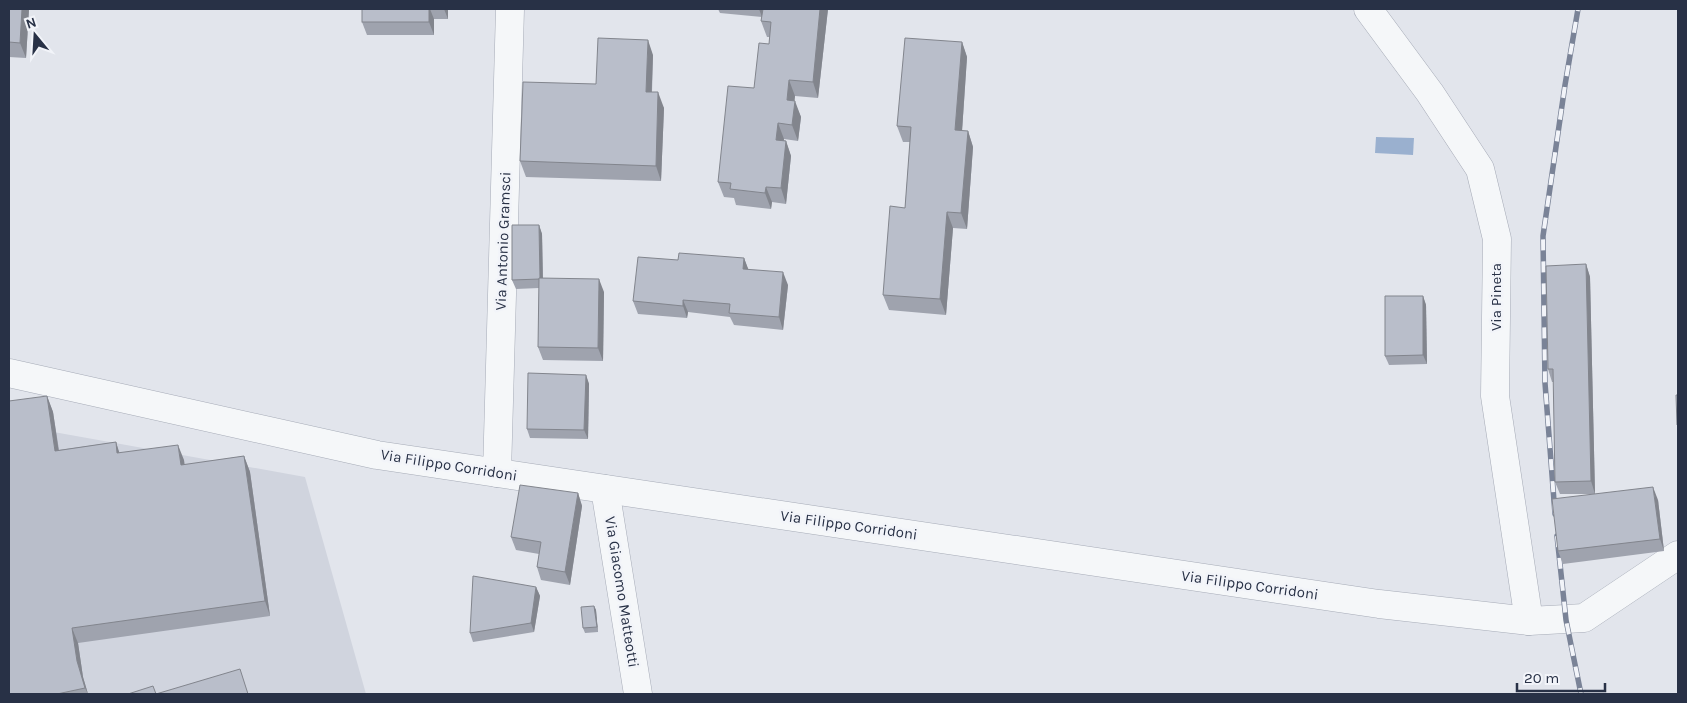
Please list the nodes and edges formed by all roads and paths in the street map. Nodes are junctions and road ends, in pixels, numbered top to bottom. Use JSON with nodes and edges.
{"nodes":[{"id":1,"x":510,"y":9,"type":"edge"},
{"id":2,"x":1368,"y":9,"type":"edge"},
{"id":3,"x":9,"y":373,"type":"edge"},
{"id":4,"x":497,"y":472,"type":"junction"},
{"id":5,"x":606,"y":489,"type":"junction"},
{"id":6,"x":1678,"y":555,"type":"edge"},
{"id":7,"x":1529,"y":621,"type":"junction"},
{"id":8,"x":638,"y":694,"type":"edge"}],
"edges":[{"from":1,"to":4,"type":"street","name":"Via Antonio Gramsci"},
{"from":2,"to":7,"type":"street","name":"Via Pineta"},
{"from":3,"to":4,"type":"street","name":"Via Filippo Corridoni"},
{"from":4,"to":5,"type":"street","name":"Via Filippo Corridoni"},
{"from":5,"to":7,"type":"street","name":"Via Filippo Corridoni"},
{"from":5,"to":8,"type":"street","name":"Via Giacomo Matteotti"},
{"from":6,"to":7,"type":"street","name":"Via Filippo Corridoni"}]}
